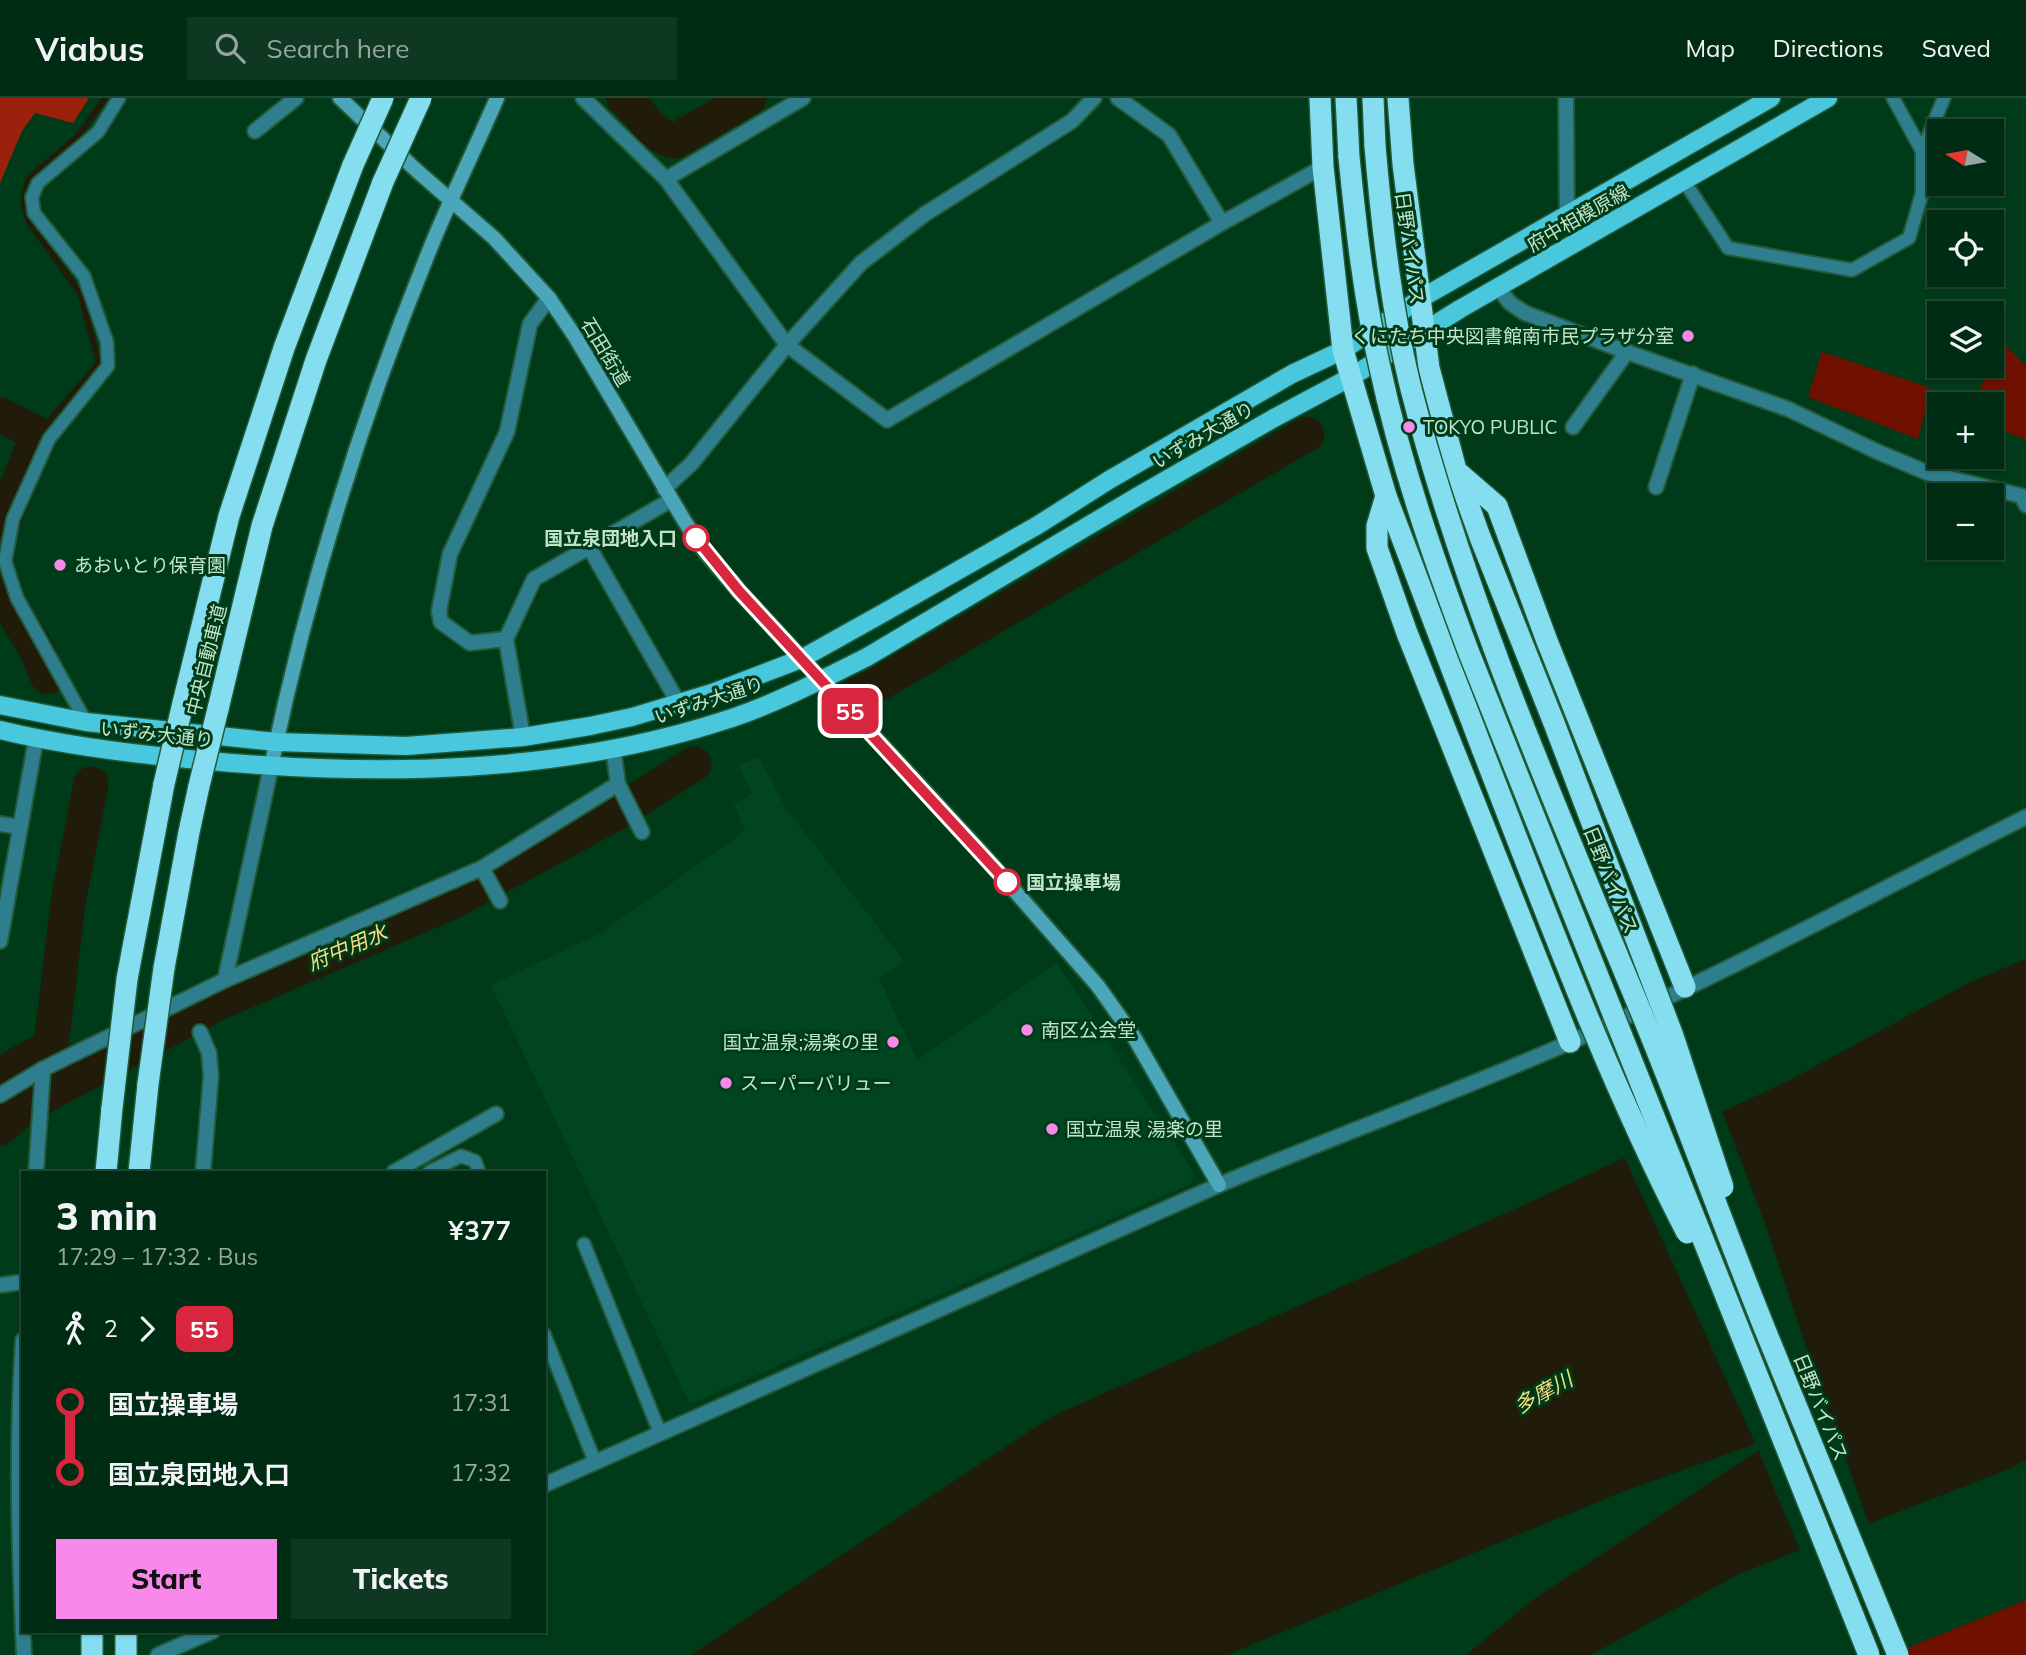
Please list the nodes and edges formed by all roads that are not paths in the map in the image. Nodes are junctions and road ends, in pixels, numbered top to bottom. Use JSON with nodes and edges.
{"nodes":[{"id":1,"x":119,"y":98,"type":"edge"},
{"id":2,"x":296,"y":98,"type":"edge"},
{"id":3,"x":340,"y":98,"type":"edge"},
{"id":4,"x":383,"y":98,"type":"edge"},
{"id":5,"x":421,"y":98,"type":"edge"},
{"id":6,"x":497,"y":98,"type":"edge"},
{"id":7,"x":583,"y":98,"type":"edge"},
{"id":8,"x":803,"y":98,"type":"edge"},
{"id":9,"x":1094,"y":98,"type":"edge"},
{"id":10,"x":1118,"y":98,"type":"edge"},
{"id":11,"x":1320,"y":98,"type":"edge"},
{"id":12,"x":1346,"y":98,"type":"edge"},
{"id":13,"x":1373,"y":98,"type":"edge"},
{"id":14,"x":1398,"y":98,"type":"edge"},
{"id":15,"x":1566,"y":98,"type":"edge"},
{"id":16,"x":1772,"y":98,"type":"edge"},
{"id":17,"x":1828,"y":98,"type":"edge"},
{"id":18,"x":1893,"y":98,"type":"edge"},
{"id":19,"x":1944,"y":98,"type":"edge"},
{"id":20,"x":255,"y":131,"type":"dead end"},
{"id":21,"x":1922,"y":151,"type":"junction"},
{"id":22,"x":1323,"y":167,"type":"junction"},
{"id":23,"x":666,"y":179,"type":"junction"},
{"id":24,"x":1684,"y":181,"type":"junction"},
{"id":25,"x":451,"y":201,"type":"junction"},
{"id":26,"x":1567,"y":217,"type":"junction"},
{"id":27,"x":1222,"y":223,"type":"junction"},
{"id":28,"x":1498,"y":288,"type":"junction"},
{"id":29,"x":549,"y":298,"type":"junction"},
{"id":30,"x":1420,"y":299,"type":"junction"},
{"id":31,"x":1425,"y":332,"type":"junction"},
{"id":32,"x":787,"y":345,"type":"junction"},
{"id":33,"x":1343,"y":350,"type":"junction"},
{"id":34,"x":1627,"y":352,"type":"junction"},
{"id":35,"x":1693,"y":374,"type":"junction"},
{"id":36,"x":1351,"y":377,"type":"junction"},
{"id":37,"x":1573,"y":427,"type":"dead end"},
{"id":38,"x":1456,"y":470,"type":"junction"},
{"id":39,"x":1656,"y":487,"type":"dead end"},
{"id":40,"x":668,"y":494,"type":"junction"},
{"id":41,"x":1386,"y":496,"type":"junction"},
{"id":42,"x":2026,"y":505,"type":"edge"},
{"id":43,"x":589,"y":547,"type":"junction"},
{"id":44,"x":506,"y":639,"type":"junction"},
{"id":45,"x":802,"y":659,"type":"junction"},
{"id":46,"x":821,"y":681,"type":"junction"},
{"id":47,"x":679,"y":704,"type":"junction"},
{"id":48,"x":0,"y":705,"type":"edge"},
{"id":49,"x":86,"y":722,"type":"junction"},
{"id":50,"x":0,"y":730,"type":"edge"},
{"id":51,"x":523,"y":737,"type":"junction"},
{"id":52,"x":36,"y":739,"type":"junction"},
{"id":53,"x":276,"y":742,"type":"junction"},
{"id":54,"x":613,"y":748,"type":"junction"},
{"id":55,"x":271,"y":767,"type":"junction"},
{"id":56,"x":620,"y":789,"type":"junction"},
{"id":57,"x":2026,"y":817,"type":"edge"},
{"id":58,"x":0,"y":824,"type":"edge"},
{"id":59,"x":20,"y":827,"type":"junction"},
{"id":60,"x":640,"y":828,"type":"dead end"},
{"id":61,"x":484,"y":872,"type":"junction"},
{"id":62,"x":498,"y":897,"type":"dead end"},
{"id":63,"x":0,"y":941,"type":"edge"},
{"id":64,"x":225,"y":980,"type":"junction"},
{"id":65,"x":1685,"y":987,"type":"junction"},
{"id":66,"x":200,"y":1032,"type":"dead end"},
{"id":67,"x":1570,"y":1042,"type":"junction"},
{"id":68,"x":43,"y":1075,"type":"junction"},
{"id":69,"x":0,"y":1095,"type":"edge"},
{"id":70,"x":496,"y":1114,"type":"dead end"},
{"id":71,"x":36,"y":1171,"type":"edge"},
{"id":72,"x":106,"y":1171,"type":"edge"},
{"id":73,"x":139,"y":1171,"type":"edge"},
{"id":74,"x":202,"y":1171,"type":"edge"},
{"id":75,"x":396,"y":1171,"type":"edge"},
{"id":76,"x":431,"y":1171,"type":"edge"},
{"id":77,"x":479,"y":1171,"type":"edge"},
{"id":78,"x":1219,"y":1185,"type":"junction"},
{"id":79,"x":584,"y":1244,"type":"dead end"},
{"id":80,"x":21,"y":1282,"type":"edge"},
{"id":81,"x":0,"y":1285,"type":"edge"},
{"id":82,"x":1765,"y":1328,"type":"junction"},
{"id":83,"x":546,"y":1339,"type":"edge"},
{"id":84,"x":1742,"y":1340,"type":"junction"},
{"id":85,"x":21,"y":1404,"type":"edge"},
{"id":86,"x":660,"y":1433,"type":"junction"},
{"id":87,"x":596,"y":1462,"type":"junction"},
{"id":88,"x":546,"y":1484,"type":"edge"},
{"id":89,"x":21,"y":1600,"type":"edge"},
{"id":90,"x":23,"y":1633,"type":"edge"},
{"id":91,"x":92,"y":1633,"type":"edge"},
{"id":92,"x":208,"y":1633,"type":"edge"},
{"id":93,"x":24,"y":1655,"type":"edge"},
{"id":94,"x":92,"y":1655,"type":"edge"},
{"id":95,"x":158,"y":1655,"type":"edge"},
{"id":96,"x":1869,"y":1655,"type":"edge"},
{"id":97,"x":1898,"y":1655,"type":"edge"}],
"edges":[{"from":1,"to":49,"type":"lane"},
{"from":2,"to":20,"type":"street"},
{"from":3,"to":25,"type":"street","name":"石田街道"},
{"from":4,"to":72,"type":"highway","name":"中央自動車道","bridge":true},
{"from":5,"to":73,"type":"highway","name":"中央自動車道","bridge":true},
{"from":6,"to":25,"type":"street"},
{"from":7,"to":23,"type":"street"},
{"from":8,"to":23,"type":"street"},
{"from":9,"to":32,"type":"street"},
{"from":10,"to":27,"type":"street"},
{"from":11,"to":22,"type":"highway"},
{"from":12,"to":84,"type":"highway","bridge":true},
{"from":13,"to":82,"type":"highway","name":"日野バイパス","bridge":true},
{"from":14,"to":30,"type":"highway"},
{"from":15,"to":26,"type":"street"},
{"from":16,"to":26,"type":"main road","name":"府中相模原線"},
{"from":17,"to":24,"type":"main road","name":"府中相模原線"},
{"from":18,"to":21,"type":"lane"},
{"from":19,"to":21,"type":"lane"},
{"from":21,"to":24,"type":"lane"},
{"from":22,"to":27,"type":"street"},
{"from":22,"to":33,"type":"highway"},
{"from":23,"to":32,"type":"street"},
{"from":24,"to":28,"type":"main road","name":"府中相模原線"},
{"from":25,"to":29,"type":"street","name":"石田街道"},
{"from":25,"to":53,"type":"street"},
{"from":26,"to":30,"type":"main road","name":"府中相模原線"},
{"from":27,"to":32,"type":"street"},
{"from":28,"to":31,"type":"main road","name":"府中相模原線"},
{"from":28,"to":34,"type":"street"},
{"from":29,"to":40,"type":"street","name":"石田街道"},
{"from":29,"to":44,"type":"street"},
{"from":30,"to":31,"type":"highway"},
{"from":30,"to":33,"type":"main road","name":"府中相模原線"},
{"from":31,"to":36,"type":"main road","name":"府中相模原線"},
{"from":31,"to":38,"type":"highway"},
{"from":32,"to":40,"type":"street"},
{"from":33,"to":36,"type":"highway"},
{"from":33,"to":45,"type":"main road","name":"いずみ大通り"},
{"from":34,"to":35,"type":"street"},
{"from":34,"to":37,"type":"street"},
{"from":35,"to":39,"type":"street"},
{"from":35,"to":42,"type":"street"},
{"from":36,"to":41,"type":"highway"},
{"from":36,"to":46,"type":"main road","name":"いずみ大通り"},
{"from":38,"to":65,"type":"highway"},
{"from":38,"to":82,"type":"highway","bridge":true},
{"from":40,"to":43,"type":"street"},
{"from":40,"to":45,"type":"street","name":"石田街道"},
{"from":41,"to":67,"type":"highway"},
{"from":41,"to":84,"type":"highway","bridge":true},
{"from":43,"to":44,"type":"street"},
{"from":43,"to":47,"type":"street"},
{"from":44,"to":51,"type":"street"},
{"from":45,"to":46,"type":"street","name":"石田街道"},
{"from":45,"to":47,"type":"main road","name":"いずみ大通り"},
{"from":46,"to":54,"type":"main road","name":"いずみ大通り"},
{"from":46,"to":78,"type":"street","name":"石田街道"},
{"from":47,"to":51,"type":"main road","name":"いずみ大通り"},
{"from":48,"to":49,"type":"main road","name":"いずみ大通り"},
{"from":49,"to":53,"type":"main road","name":"いずみ大通り"},
{"from":50,"to":52,"type":"main road","name":"いずみ大通り"},
{"from":51,"to":53,"type":"main road","name":"いずみ大通り"},
{"from":52,"to":55,"type":"main road","name":"いずみ大通り"},
{"from":52,"to":59,"type":"street"},
{"from":53,"to":55,"type":"street"},
{"from":54,"to":55,"type":"main road","name":"いずみ大通り"},
{"from":54,"to":56,"type":"street"},
{"from":55,"to":64,"type":"street"},
{"from":56,"to":60,"type":"street"},
{"from":56,"to":61,"type":"street"},
{"from":57,"to":65,"type":"street"},
{"from":58,"to":59,"type":"street"},
{"from":59,"to":63,"type":"street"},
{"from":61,"to":62,"type":"street"},
{"from":61,"to":64,"type":"street"},
{"from":64,"to":68,"type":"street"},
{"from":65,"to":67,"type":"street"},
{"from":66,"to":74,"type":"street"},
{"from":67,"to":78,"type":"street"},
{"from":68,"to":69,"type":"street"},
{"from":68,"to":71,"type":"street"},
{"from":70,"to":75,"type":"street"},
{"from":76,"to":77,"type":"lane"},
{"from":78,"to":86,"type":"street"},
{"from":79,"to":86,"type":"lane"},
{"from":80,"to":81,"type":"street"},
{"from":82,"to":97,"type":"highway","name":"日野バイパス","bridge":true},
{"from":83,"to":87,"type":"lane"},
{"from":84,"to":96,"type":"highway","bridge":true},
{"from":85,"to":89,"type":"street"},
{"from":86,"to":87,"type":"street"},
{"from":87,"to":88,"type":"street"},
{"from":90,"to":93,"type":"street"},
{"from":91,"to":94,"type":"highway"},
{"from":92,"to":95,"type":"street"}]}
